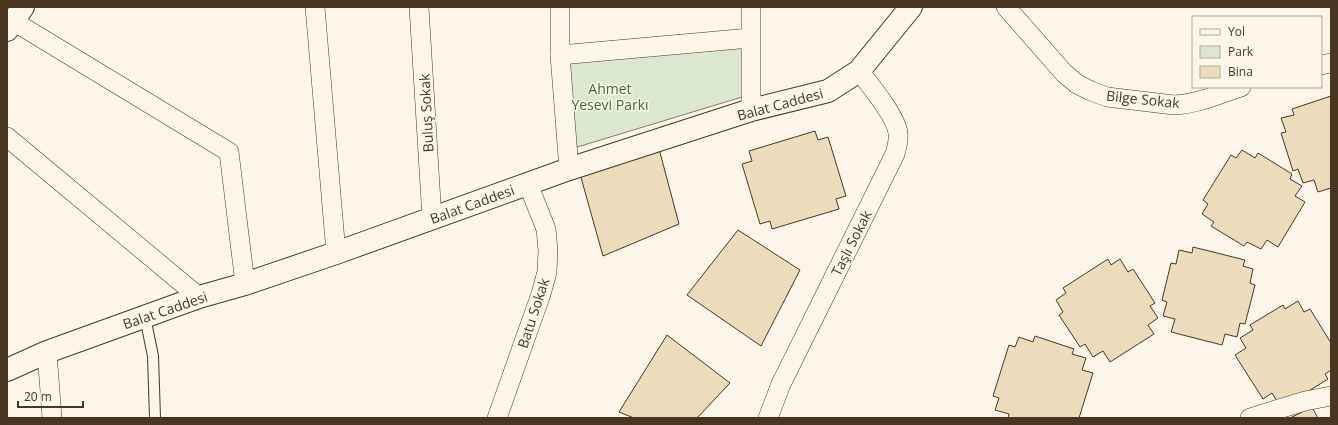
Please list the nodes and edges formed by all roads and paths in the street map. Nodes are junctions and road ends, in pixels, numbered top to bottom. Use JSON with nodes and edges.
{"nodes":[{"id":1,"x":315,"y":7,"type":"edge"},
{"id":2,"x":420,"y":7,"type":"edge"},
{"id":3,"x":560,"y":7,"type":"edge"},
{"id":4,"x":751,"y":7,"type":"edge"},
{"id":5,"x":911,"y":7,"type":"edge"},
{"id":6,"x":1006,"y":7,"type":"edge"},
{"id":7,"x":12,"y":20,"type":"edge"},
{"id":8,"x":750,"y":38,"type":"junction"},
{"id":9,"x":560,"y":55,"type":"junction"},
{"id":10,"x":859,"y":71,"type":"junction"},
{"id":11,"x":1238,"y":88,"type":"edge"},
{"id":12,"x":751,"y":110,"type":"junction"},
{"id":13,"x":7,"y":137,"type":"edge"},
{"id":14,"x":569,"y":169,"type":"junction"},
{"id":15,"x":528,"y":184,"type":"junction"},
{"id":16,"x":432,"y":219,"type":"junction"},
{"id":17,"x":336,"y":253,"type":"junction"},
{"id":18,"x":245,"y":284,"type":"junction"},
{"id":19,"x":199,"y":297,"type":"junction"},
{"id":20,"x":144,"y":317,"type":"junction"},
{"id":21,"x":47,"y":352,"type":"junction"},
{"id":22,"x":7,"y":370,"type":"edge"},
{"id":23,"x":1331,"y":396,"type":"edge"},
{"id":24,"x":52,"y":418,"type":"edge"},
{"id":25,"x":155,"y":418,"type":"edge"},
{"id":26,"x":497,"y":418,"type":"edge"},
{"id":27,"x":768,"y":418,"type":"edge"},
{"id":28,"x":1250,"y":418,"type":"edge"}],
"edges":[{"from":1,"to":17,"type":"street"},
{"from":2,"to":16,"type":"street","name":"Buluş Sokak"},
{"from":3,"to":9,"type":"street"},
{"from":4,"to":8,"type":"street"},
{"from":5,"to":10,"type":"street","name":"Balat Caddesi"},
{"from":6,"to":11,"type":"street","name":"Bilge Sokak"},
{"from":7,"to":18,"type":"street"},
{"from":8,"to":9,"type":"street"},
{"from":8,"to":12,"type":"street"},
{"from":9,"to":14,"type":"street"},
{"from":10,"to":12,"type":"street","name":"Balat Caddesi"},
{"from":10,"to":27,"type":"street","name":"Taşlı Sokak"},
{"from":12,"to":14,"type":"street","name":"Balat Caddesi"},
{"from":13,"to":19,"type":"street"},
{"from":14,"to":15,"type":"street","name":"Balat Caddesi"},
{"from":15,"to":16,"type":"street","name":"Balat Caddesi"},
{"from":15,"to":26,"type":"street","name":"Batu Sokak"},
{"from":16,"to":17,"type":"street","name":"Balat Caddesi"},
{"from":17,"to":18,"type":"street","name":"Balat Caddesi"},
{"from":18,"to":19,"type":"street","name":"Balat Caddesi"},
{"from":19,"to":20,"type":"street","name":"Balat Caddesi"},
{"from":20,"to":21,"type":"street","name":"Balat Caddesi"},
{"from":20,"to":25,"type":"lane"},
{"from":21,"to":22,"type":"street","name":"Balat Caddesi"},
{"from":21,"to":24,"type":"street"},
{"from":23,"to":28,"type":"street"}]}
